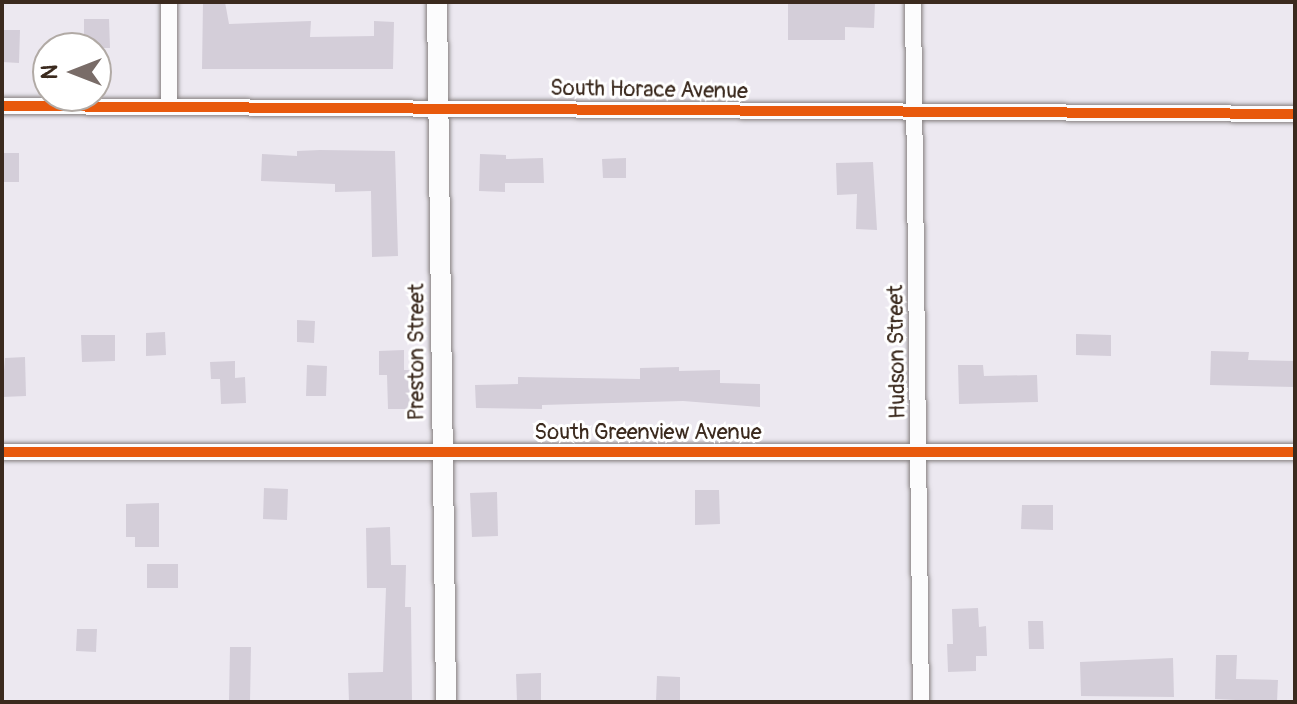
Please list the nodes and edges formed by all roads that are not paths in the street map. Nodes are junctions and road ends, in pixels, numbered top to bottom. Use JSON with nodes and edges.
{"nodes":[{"id":1,"x":169,"y":2,"type":"edge"},
{"id":2,"x":437,"y":2,"type":"edge"},
{"id":3,"x":913,"y":2,"type":"edge"},
{"id":4,"x":2,"y":106,"type":"edge"},
{"id":5,"x":169,"y":106,"type":"junction"},
{"id":6,"x":439,"y":107,"type":"junction"},
{"id":7,"x":917,"y":112,"type":"junction"},
{"id":8,"x":1295,"y":114,"type":"edge"},
{"id":9,"x":2,"y":452,"type":"edge"},
{"id":10,"x":1295,"y":452,"type":"edge"},
{"id":11,"x":442,"y":453,"type":"junction"},
{"id":12,"x":920,"y":453,"type":"junction"},
{"id":13,"x":446,"y":702,"type":"edge"},
{"id":14,"x":921,"y":702,"type":"edge"}],
"edges":[{"from":1,"to":5,"type":"street"},
{"from":2,"to":6,"type":"street","name":"Preston Street"},
{"from":3,"to":7,"type":"street","name":"Hudson Street"},
{"from":4,"to":5,"type":"street","name":"South Horace Avenue"},
{"from":5,"to":6,"type":"street","name":"South Horace Avenue"},
{"from":6,"to":7,"type":"street","name":"South Horace Avenue"},
{"from":6,"to":11,"type":"street","name":"Preston Street"},
{"from":7,"to":8,"type":"street","name":"South Horace Avenue"},
{"from":7,"to":12,"type":"street","name":"Hudson Street"},
{"from":9,"to":11,"type":"street","name":"South Greenview Avenue"},
{"from":10,"to":12,"type":"street","name":"South Greenview Avenue"},
{"from":11,"to":12,"type":"street","name":"South Greenview Avenue"},
{"from":11,"to":13,"type":"street","name":"Preston Street"},
{"from":12,"to":14,"type":"street","name":"Hudson Street"}]}
